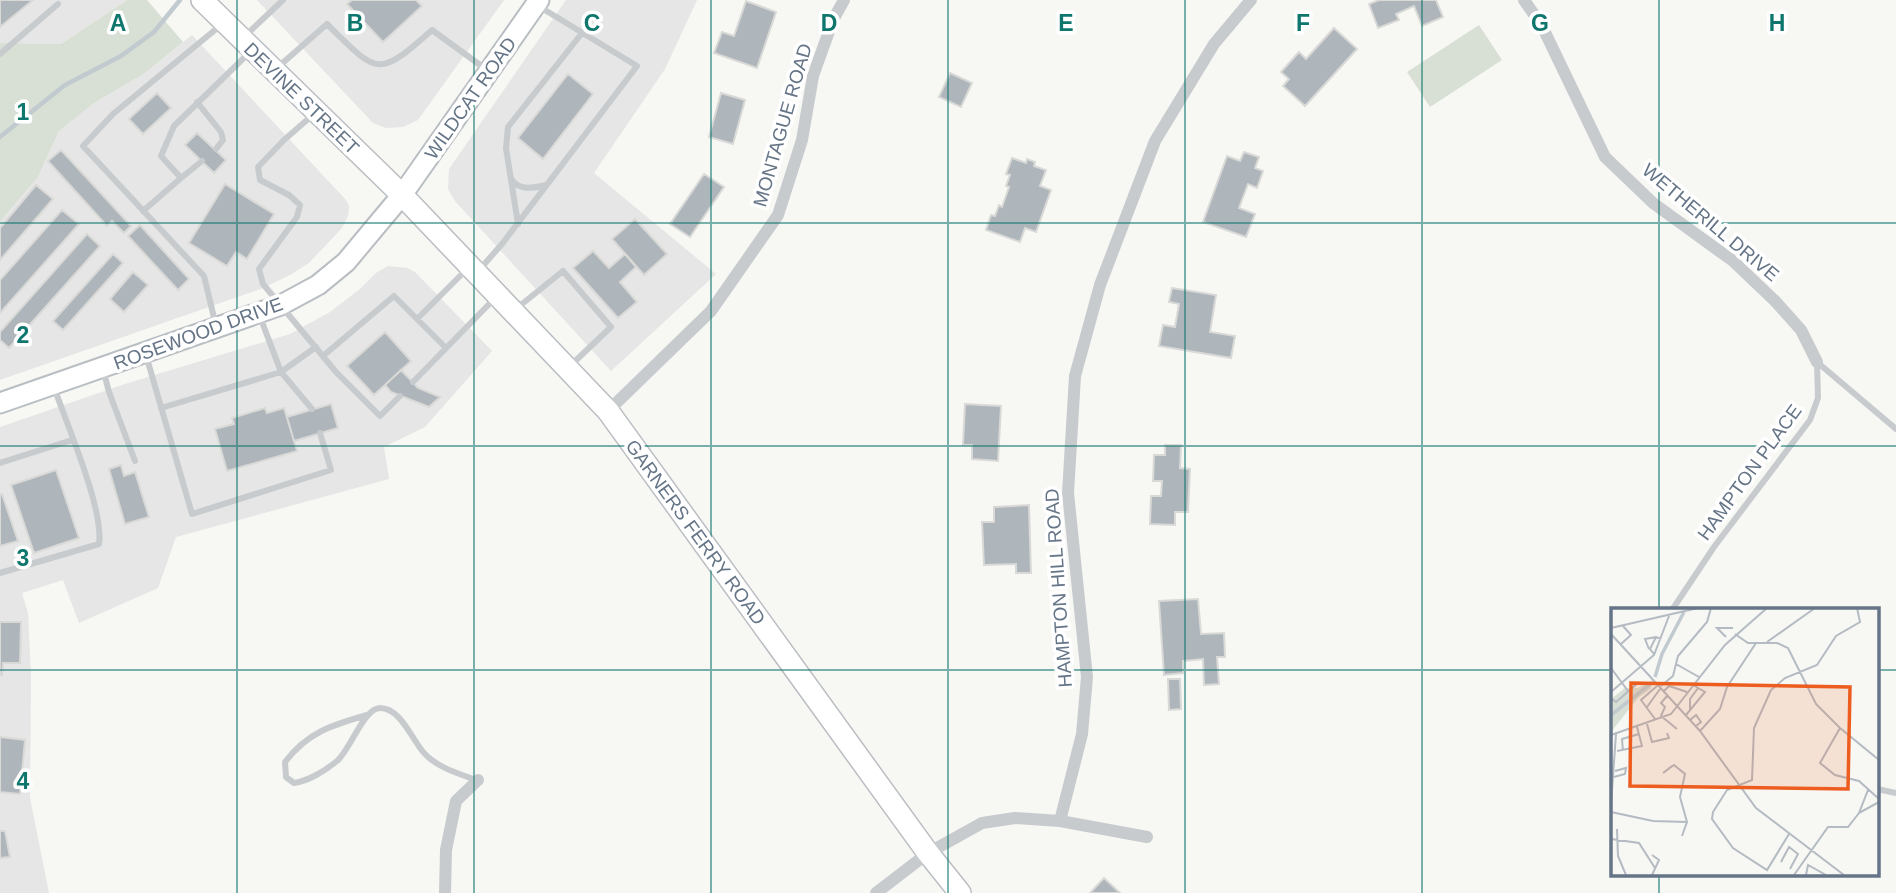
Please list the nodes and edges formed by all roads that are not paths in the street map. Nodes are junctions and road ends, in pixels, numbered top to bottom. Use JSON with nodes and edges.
{"nodes":[{"id":1,"x":283,"y":0,"type":"edge"},
{"id":2,"x":844,"y":0,"type":"edge"},
{"id":3,"x":1251,"y":0,"type":"edge"},
{"id":4,"x":1524,"y":0,"type":"edge"},
{"id":5,"x":537,"y":2,"type":"edge"},
{"id":6,"x":58,"y":4,"type":"dead end"},
{"id":7,"x":213,"y":12,"type":"edge"},
{"id":8,"x":582,"y":33,"type":"junction"},
{"id":9,"x":247,"y":44,"type":"junction"},
{"id":10,"x":0,"y":54,"type":"edge"},
{"id":11,"x":274,"y":71,"type":"junction"},
{"id":12,"x":489,"y":71,"type":"junction"},
{"id":13,"x":197,"y":102,"type":"junction"},
{"id":14,"x":316,"y":112,"type":"junction"},
{"id":15,"x":216,"y":149,"type":"dead end"},
{"id":16,"x":202,"y":161,"type":"dead end"},
{"id":17,"x":181,"y":177,"type":"junction"},
{"id":18,"x":510,"y":178,"type":"junction"},
{"id":19,"x":547,"y":185,"type":"junction"},
{"id":20,"x":402,"y":195,"type":"junction"},
{"id":21,"x":144,"y":211,"type":"junction"},
{"id":22,"x":518,"y":224,"type":"junction"},
{"id":23,"x":473,"y":270,"type":"junction"},
{"id":24,"x":497,"y":295,"type":"junction"},
{"id":25,"x":281,"y":305,"type":"junction"},
{"id":26,"x":513,"y":311,"type":"junction"},
{"id":27,"x":259,"y":313,"type":"junction"},
{"id":28,"x":417,"y":319,"type":"junction"},
{"id":29,"x":216,"y":328,"type":"junction"},
{"id":30,"x":316,"y":347,"type":"junction"},
{"id":31,"x":446,"y":348,"type":"junction"},
{"id":32,"x":145,"y":353,"type":"junction"},
{"id":33,"x":323,"y":356,"type":"junction"},
{"id":34,"x":1816,"y":362,"type":"junction"},
{"id":35,"x":103,"y":368,"type":"junction"},
{"id":36,"x":567,"y":368,"type":"junction"},
{"id":37,"x":281,"y":372,"type":"junction"},
{"id":38,"x":413,"y":382,"type":"dead end"},
{"id":39,"x":53,"y":384,"type":"junction"},
{"id":40,"x":400,"y":396,"type":"dead end"},
{"id":41,"x":0,"y":403,"type":"edge"},
{"id":42,"x":161,"y":408,"type":"junction"},
{"id":43,"x":312,"y":409,"type":"dead end"},
{"id":44,"x":608,"y":411,"type":"junction"},
{"id":45,"x":1896,"y":429,"type":"edge"},
{"id":46,"x":320,"y":433,"type":"dead end"},
{"id":47,"x":72,"y":439,"type":"junction"},
{"id":48,"x":135,"y":461,"type":"dead end"},
{"id":49,"x":0,"y":463,"type":"edge"},
{"id":50,"x":0,"y":573,"type":"edge"},
{"id":51,"x":1673,"y":608,"type":"edge"},
{"id":52,"x":367,"y":715,"type":"junction"},
{"id":53,"x":478,"y":780,"type":"joint"},
{"id":54,"x":1878,"y":789,"type":"edge"},
{"id":55,"x":1896,"y":793,"type":"edge"},
{"id":56,"x":1060,"y":821,"type":"junction"},
{"id":57,"x":1147,"y":837,"type":"dead end"},
{"id":58,"x":928,"y":853,"type":"junction"},
{"id":59,"x":445,"y":893,"type":"edge"},
{"id":60,"x":876,"y":893,"type":"edge"},
{"id":61,"x":960,"y":893,"type":"edge"}],
"edges":[{"from":1,"to":9,"type":"lane"},
{"from":2,"to":44,"type":"street","name":"MONTAGUE ROAD"},
{"from":3,"to":56,"type":"street","name":"HAMPTON HILL ROAD"},
{"from":4,"to":34,"type":"street","name":"WETHERILL DRIVE"},
{"from":5,"to":8,"type":"lane"},
{"from":5,"to":12,"type":"main road","name":"WILDCAT ROAD"},
{"from":6,"to":10,"type":"lane"},
{"from":7,"to":9,"type":"main road","name":"DEVINE STREET"},
{"from":7,"to":21,"type":"lane"},
{"from":8,"to":18,"type":"lane"},
{"from":8,"to":19,"type":"lane"},
{"from":9,"to":11,"type":"main road","name":"DEVINE STREET"},
{"from":9,"to":13,"type":"lane"},
{"from":11,"to":12,"type":"lane"},
{"from":11,"to":14,"type":"main road","name":"DEVINE STREET"},
{"from":12,"to":20,"type":"main road","name":"WILDCAT ROAD"},
{"from":13,"to":15,"type":"lane"},
{"from":13,"to":17,"type":"lane"},
{"from":14,"to":20,"type":"main road","name":"DEVINE STREET"},
{"from":14,"to":25,"type":"lane"},
{"from":16,"to":17,"type":"lane"},
{"from":17,"to":21,"type":"lane"},
{"from":18,"to":19,"type":"lane"},
{"from":18,"to":22,"type":"lane"},
{"from":19,"to":22,"type":"lane"},
{"from":20,"to":23,"type":"main road","name":"GARNERS FERRY ROAD"},
{"from":20,"to":25,"type":"main road","name":"ROSEWOOD DRIVE"},
{"from":21,"to":29,"type":"lane"},
{"from":22,"to":23,"type":"lane"},
{"from":23,"to":24,"type":"main road","name":"GARNERS FERRY ROAD"},
{"from":23,"to":28,"type":"lane"},
{"from":24,"to":26,"type":"main road","name":"GARNERS FERRY ROAD"},
{"from":24,"to":31,"type":"lane"},
{"from":25,"to":27,"type":"main road","name":"ROSEWOOD DRIVE"},
{"from":25,"to":30,"type":"lane"},
{"from":26,"to":36,"type":"main road","name":"GARNERS FERRY ROAD"},
{"from":26,"to":36,"type":"lane"},
{"from":27,"to":29,"type":"main road","name":"ROSEWOOD DRIVE"},
{"from":27,"to":37,"type":"lane"},
{"from":28,"to":31,"type":"lane"},
{"from":28,"to":33,"type":"lane"},
{"from":29,"to":32,"type":"main road","name":"ROSEWOOD DRIVE"},
{"from":30,"to":33,"type":"lane"},
{"from":30,"to":37,"type":"lane"},
{"from":31,"to":38,"type":"lane"},
{"from":32,"to":35,"type":"main road","name":"ROSEWOOD DRIVE"},
{"from":32,"to":42,"type":"lane"},
{"from":33,"to":40,"type":"lane"},
{"from":34,"to":45,"type":"lane"},
{"from":34,"to":51,"type":"lane","name":"HAMPTON PLACE"},
{"from":35,"to":39,"type":"main road","name":"ROSEWOOD DRIVE"},
{"from":35,"to":48,"type":"lane"},
{"from":36,"to":44,"type":"main road","name":"GARNERS FERRY ROAD"},
{"from":37,"to":42,"type":"lane"},
{"from":37,"to":43,"type":"lane"},
{"from":39,"to":41,"type":"main road","name":"ROSEWOOD DRIVE"},
{"from":39,"to":47,"type":"lane"},
{"from":42,"to":46,"type":"lane"},
{"from":44,"to":58,"type":"main road","name":"GARNERS FERRY ROAD"},
{"from":47,"to":49,"type":"lane"},
{"from":47,"to":50,"type":"lane"},
{"from":52,"to":52,"type":"lane"},
{"from":52,"to":53,"type":"lane"},
{"from":53,"to":59,"type":"street"},
{"from":54,"to":55,"type":"lane"},
{"from":56,"to":57,"type":"street"},
{"from":56,"to":58,"type":"street"},
{"from":58,"to":60,"type":"street"},
{"from":58,"to":61,"type":"main road","name":"GARNERS FERRY ROAD"}]}
